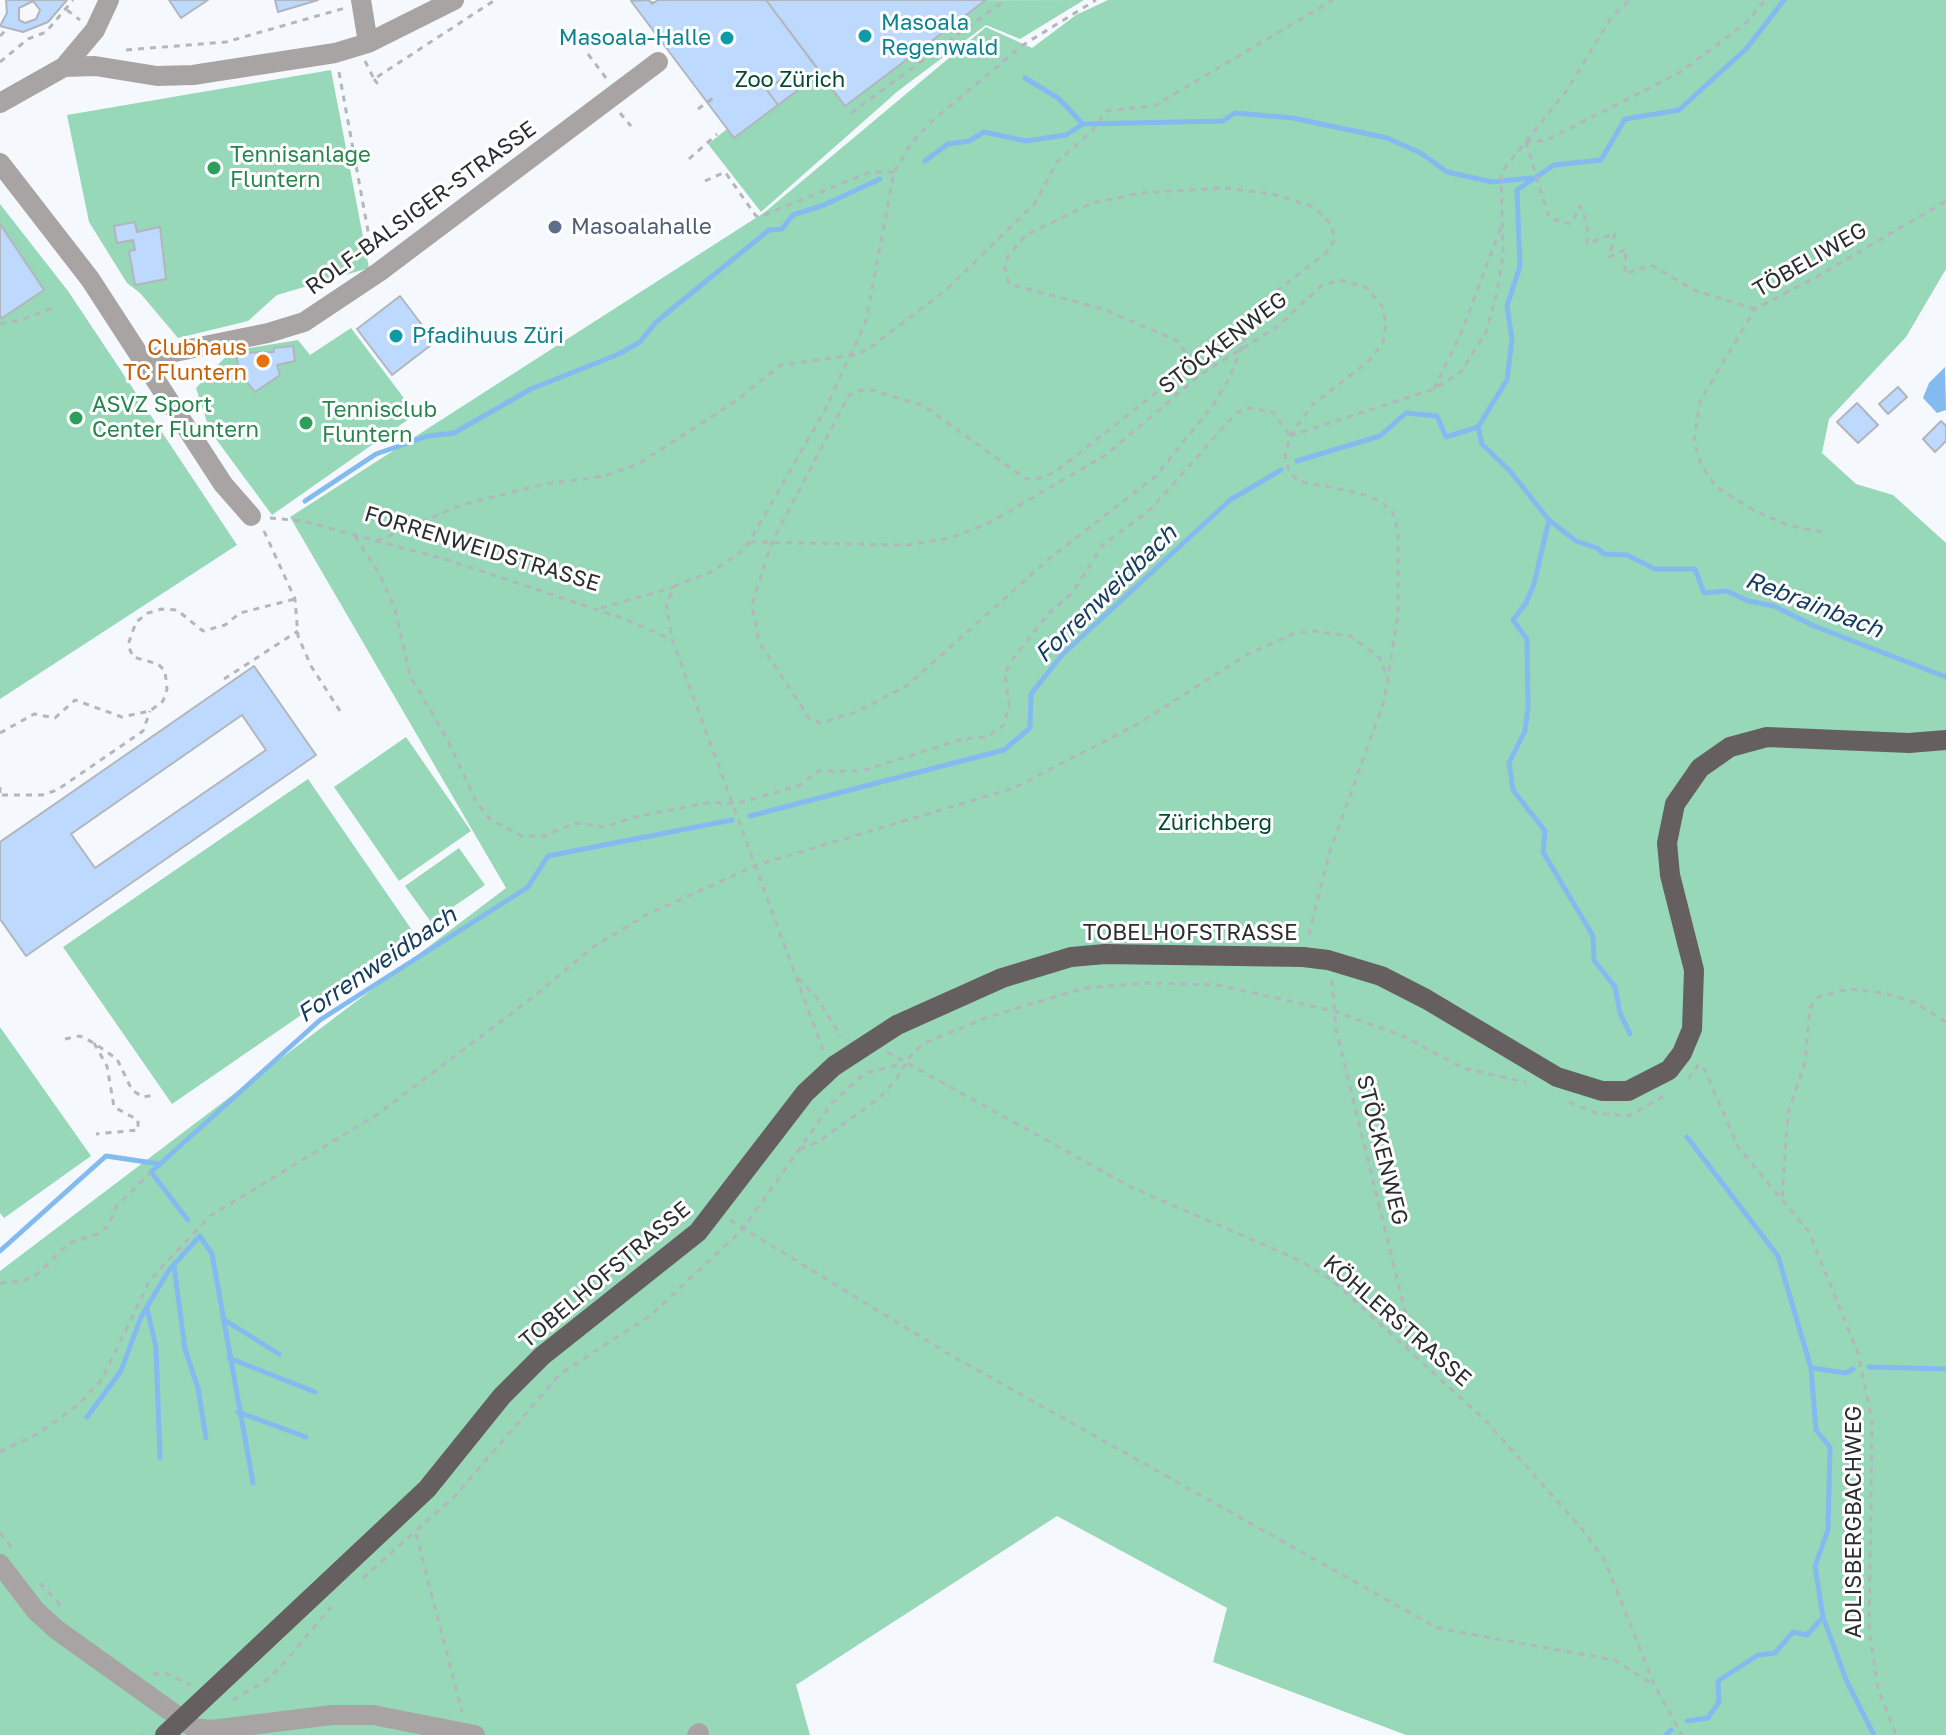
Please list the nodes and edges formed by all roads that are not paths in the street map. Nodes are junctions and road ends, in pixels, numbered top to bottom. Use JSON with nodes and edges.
{"nodes":[{"id":1,"x":109,"y":0,"type":"edge"},
{"id":2,"x":454,"y":0,"type":"edge"},
{"id":3,"x":361,"y":1,"type":"edge"},
{"id":4,"x":363,"y":46,"type":"junction"},
{"id":5,"x":658,"y":62,"type":"dead end"},
{"id":6,"x":64,"y":67,"type":"junction"},
{"id":7,"x":0,"y":103,"type":"edge"},
{"id":8,"x":0,"y":163,"type":"edge"},
{"id":9,"x":146,"y":363,"type":"junction"},
{"id":10,"x":251,"y":516,"type":"road end"},
{"id":11,"x":1946,"y":740,"type":"edge"},
{"id":12,"x":10,"y":1561,"type":"edge"},
{"id":13,"x":181,"y":1721,"type":"junction"},
{"id":14,"x":472,"y":1734,"type":"edge"},
{"id":15,"x":165,"y":1735,"type":"edge"}],
"edges":[{"from":1,"to":6,"type":"street"},
{"from":2,"to":4,"type":"street"},
{"from":3,"to":4,"type":"street"},
{"from":4,"to":6,"type":"street"},
{"from":5,"to":9,"type":"street","name":"ROLF-BALSIGER-STRASSE"},
{"from":6,"to":7,"type":"street"},
{"from":8,"to":9,"type":"street"},
{"from":9,"to":10,"type":"street"},
{"from":11,"to":13,"type":"main road","name":"TOBELHOFSTRASSE"},
{"from":12,"to":13,"type":"street"},
{"from":13,"to":14,"type":"street"},
{"from":13,"to":15,"type":"main road","name":"TOBELHOFSTRASSE"}]}
